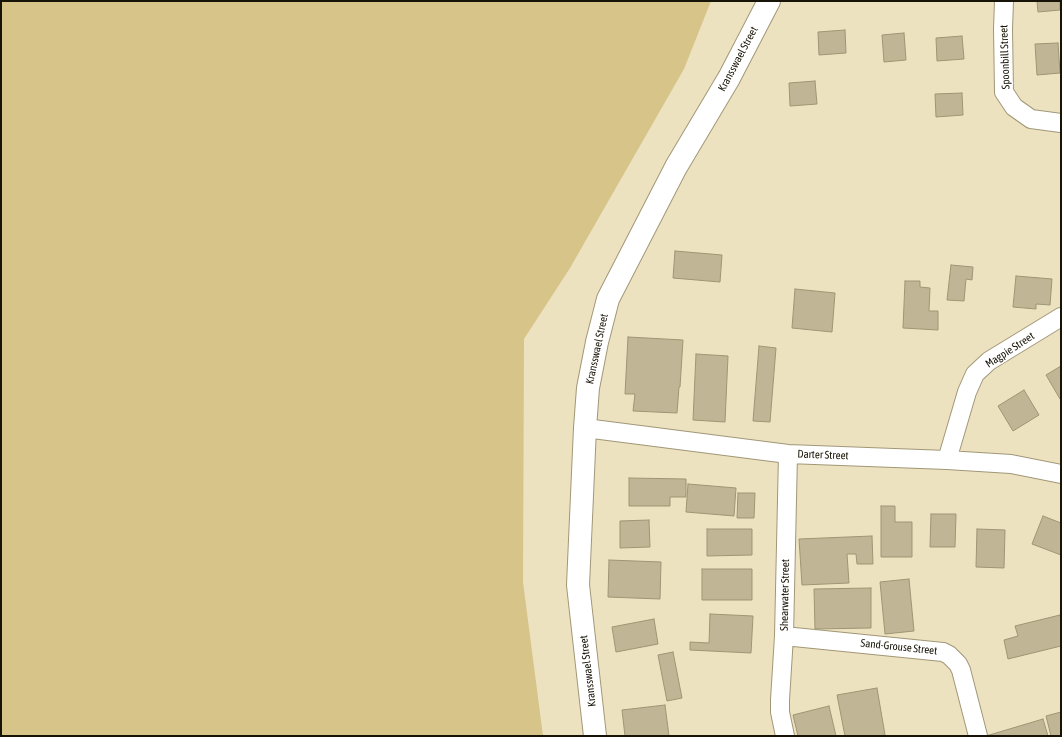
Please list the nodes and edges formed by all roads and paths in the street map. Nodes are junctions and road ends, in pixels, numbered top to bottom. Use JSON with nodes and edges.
{"nodes":[{"id":1,"x":769,"y":1,"type":"edge"},
{"id":2,"x":1004,"y":1,"type":"edge"},
{"id":3,"x":1061,"y":123,"type":"edge"},
{"id":4,"x":1061,"y":317,"type":"edge"},
{"id":5,"x":585,"y":428,"type":"junction"},
{"id":6,"x":788,"y":454,"type":"junction"},
{"id":7,"x":947,"y":460,"type":"junction"},
{"id":8,"x":1061,"y":474,"type":"edge"},
{"id":9,"x":784,"y":636,"type":"junction"},
{"id":10,"x":595,"y":736,"type":"edge"},
{"id":11,"x":785,"y":736,"type":"edge"},
{"id":12,"x":978,"y":736,"type":"edge"}],
"edges":[{"from":1,"to":5,"type":"street","name":"Kransswael Street"},
{"from":2,"to":3,"type":"street","name":"Spoonbill Street"},
{"from":4,"to":7,"type":"street","name":"Magpie Street"},
{"from":5,"to":6,"type":"street","name":"Darter Street"},
{"from":5,"to":10,"type":"street","name":"Kransswael Street"},
{"from":6,"to":7,"type":"street","name":"Darter Street"},
{"from":6,"to":9,"type":"street","name":"Shearwater Street"},
{"from":7,"to":8,"type":"street","name":"Darter Street"},
{"from":9,"to":11,"type":"street","name":"Shearwater Street"},
{"from":9,"to":12,"type":"street","name":"Sand-Grouse Street"}]}
